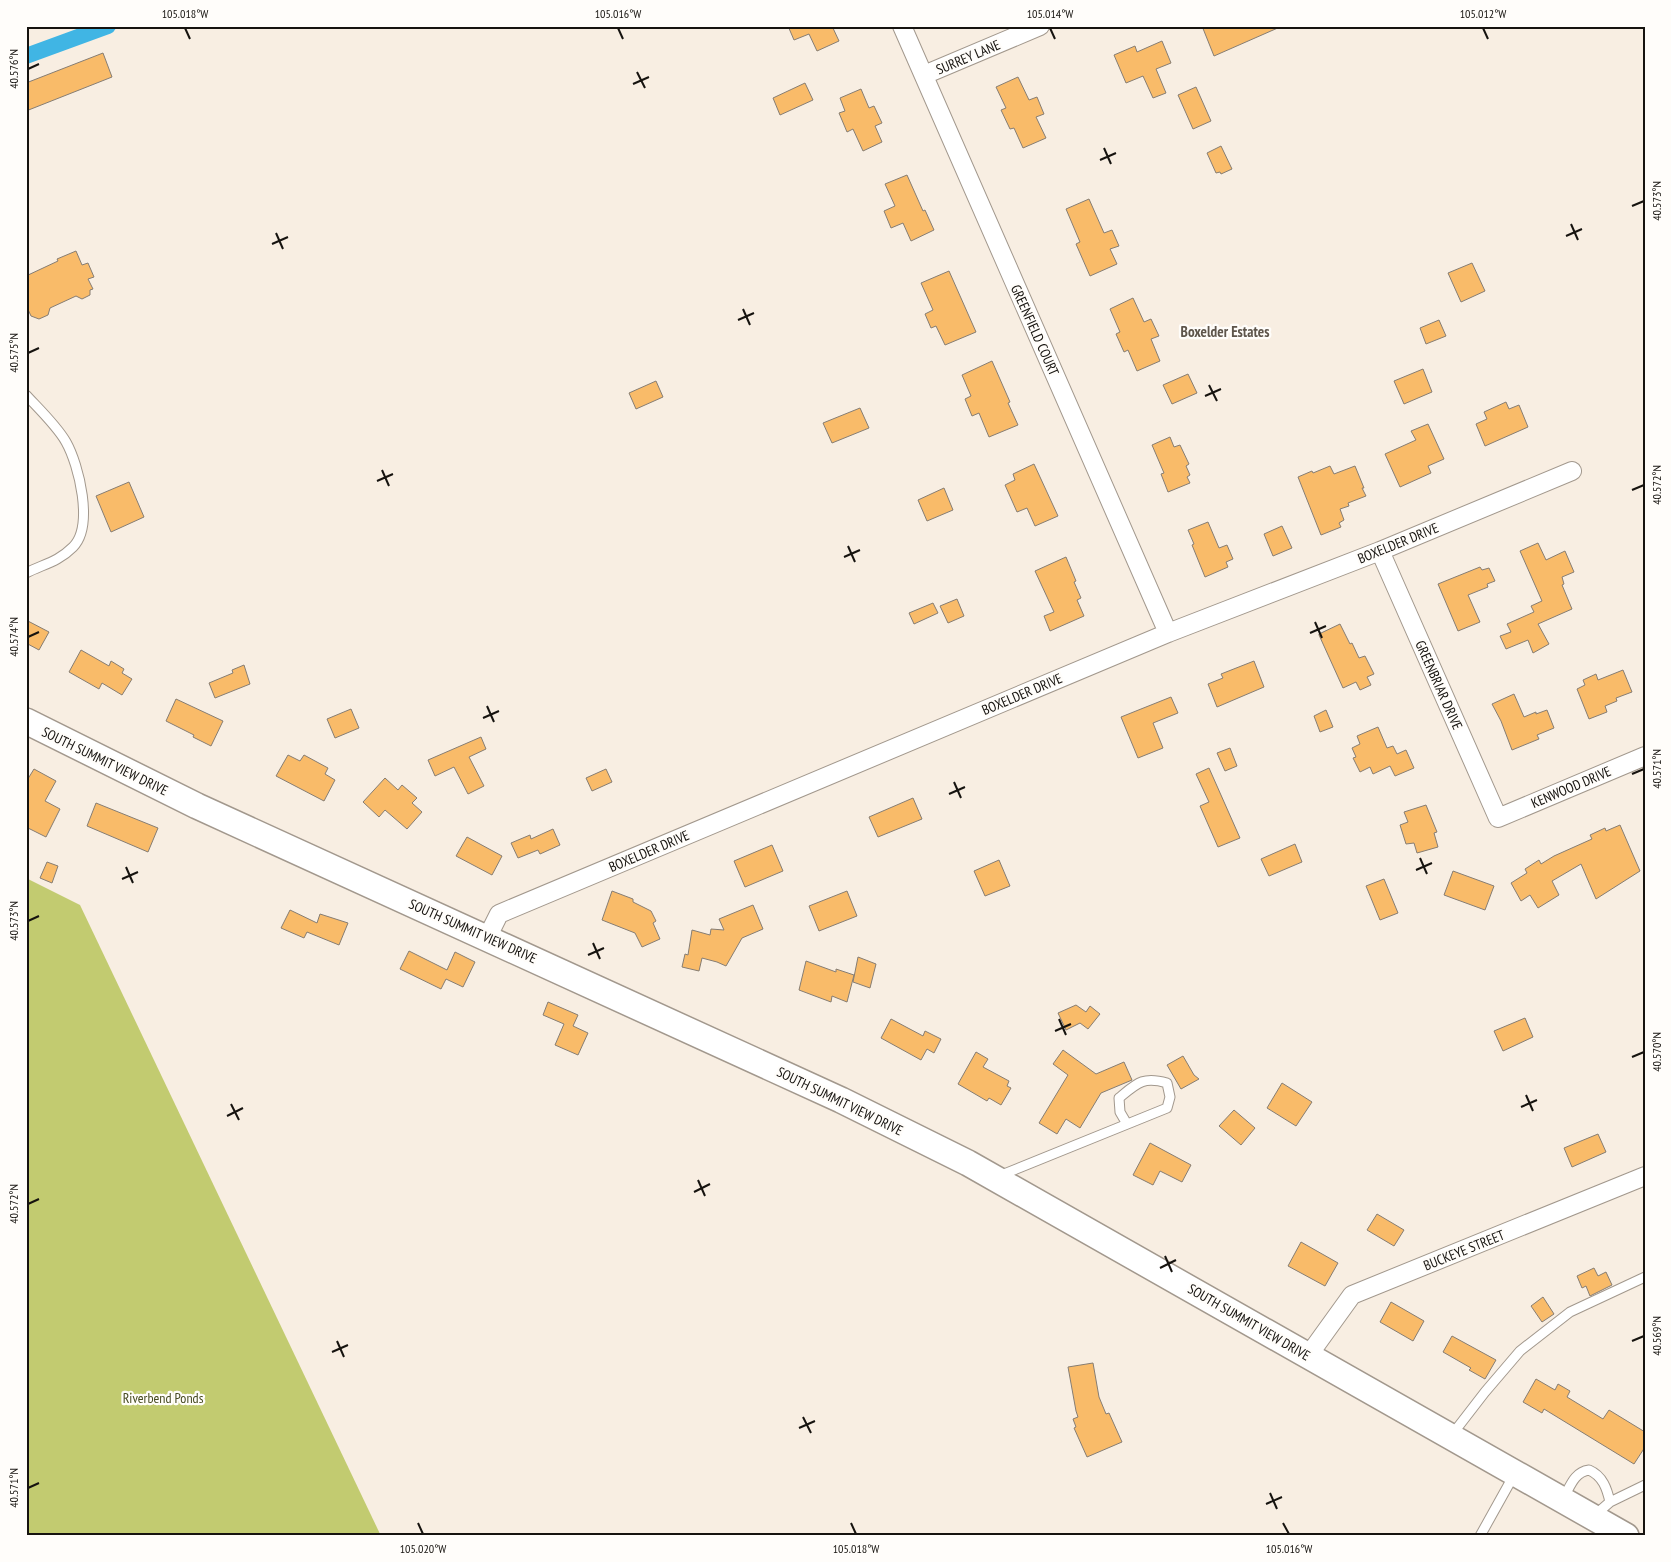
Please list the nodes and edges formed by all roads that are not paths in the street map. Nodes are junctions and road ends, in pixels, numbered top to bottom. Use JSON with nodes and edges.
{"nodes":[{"id":1,"x":902,"y":26,"type":"edge"},
{"id":2,"x":1040,"y":26,"type":"edge"},
{"id":3,"x":924,"y":75,"type":"junction"},
{"id":4,"x":26,"y":395,"type":"edge"},
{"id":5,"x":1572,"y":471,"type":"dead end"},
{"id":6,"x":1380,"y":551,"type":"junction"},
{"id":7,"x":26,"y":573,"type":"edge"},
{"id":8,"x":1168,"y":633,"type":"junction"},
{"id":9,"x":26,"y":721,"type":"edge"},
{"id":10,"x":1645,"y":756,"type":"edge"},
{"id":11,"x":1498,"y":818,"type":"joint"},
{"id":12,"x":487,"y":938,"type":"junction"},
{"id":13,"x":1127,"y":1124,"type":"junction"},
{"id":14,"x":1645,"y":1176,"type":"edge"},
{"id":15,"x":995,"y":1178,"type":"junction"},
{"id":16,"x":1645,"y":1277,"type":"edge"},
{"id":17,"x":1308,"y":1356,"type":"junction"},
{"id":18,"x":1451,"y":1437,"type":"junction"},
{"id":19,"x":1516,"y":1473,"type":"junction"},
{"id":20,"x":1645,"y":1485,"type":"edge"},
{"id":21,"x":1562,"y":1500,"type":"junction"},
{"id":22,"x":1601,"y":1510,"type":"junction"},
{"id":23,"x":1480,"y":1536,"type":"edge"},
{"id":24,"x":1626,"y":1536,"type":"edge"}],
"edges":[{"from":1,"to":3,"type":"street","name":"GREENFIELD COURT"},
{"from":2,"to":3,"type":"street","name":"SURREY LANE"},
{"from":3,"to":8,"type":"street","name":"GREENFIELD COURT"},
{"from":4,"to":7,"type":"lane"},
{"from":5,"to":6,"type":"street","name":"BOXELDER DRIVE"},
{"from":6,"to":8,"type":"street","name":"BOXELDER DRIVE"},
{"from":6,"to":11,"type":"street","name":"GREENBRIAR DRIVE"},
{"from":8,"to":12,"type":"street","name":"BOXELDER DRIVE"},
{"from":9,"to":12,"type":"street","name":"SOUTH SUMMIT VIEW DRIVE"},
{"from":10,"to":11,"type":"street","name":"KENWOOD DRIVE"},
{"from":12,"to":15,"type":"street","name":"SOUTH SUMMIT VIEW DRIVE"},
{"from":13,"to":13,"type":"lane"},
{"from":13,"to":15,"type":"lane"},
{"from":14,"to":17,"type":"street","name":"BUCKEYE STREET"},
{"from":15,"to":17,"type":"street","name":"SOUTH SUMMIT VIEW DRIVE"},
{"from":16,"to":18,"type":"lane"},
{"from":17,"to":18,"type":"street","name":"SOUTH SUMMIT VIEW DRIVE"},
{"from":18,"to":19,"type":"street","name":"SOUTH SUMMIT VIEW DRIVE"},
{"from":19,"to":21,"type":"street","name":"SOUTH SUMMIT VIEW DRIVE"},
{"from":19,"to":23,"type":"lane"},
{"from":20,"to":22,"type":"lane"},
{"from":21,"to":22,"type":"street","name":"SOUTH SUMMIT VIEW DRIVE"},
{"from":21,"to":22,"type":"lane"},
{"from":22,"to":24,"type":"street","name":"SOUTH SUMMIT VIEW DRIVE"}]}
